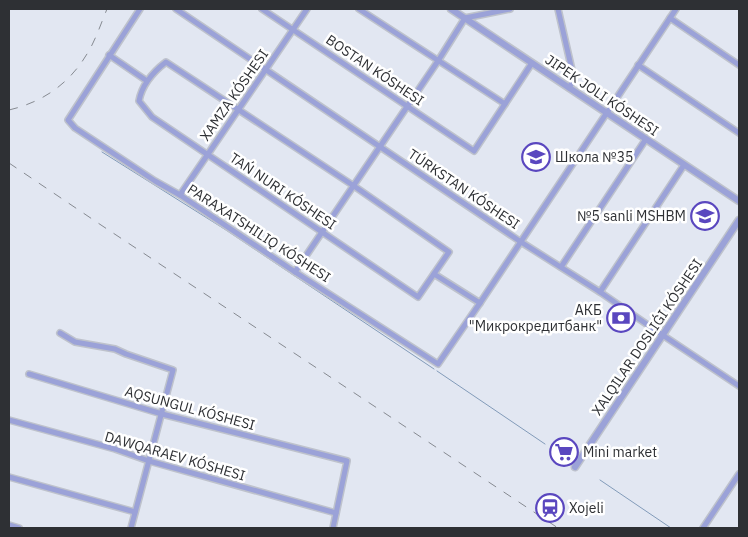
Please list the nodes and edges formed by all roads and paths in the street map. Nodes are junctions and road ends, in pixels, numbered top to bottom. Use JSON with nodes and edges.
{"nodes":[{"id":1,"x":140,"y":9,"type":"edge"},
{"id":2,"x":176,"y":9,"type":"edge"},
{"id":3,"x":262,"y":9,"type":"edge"},
{"id":4,"x":307,"y":9,"type":"edge"},
{"id":5,"x":359,"y":9,"type":"edge"},
{"id":6,"x":451,"y":9,"type":"edge"},
{"id":7,"x":510,"y":9,"type":"edge"},
{"id":8,"x":558,"y":9,"type":"edge"},
{"id":9,"x":676,"y":9,"type":"edge"},
{"id":10,"x":465,"y":18,"type":"junction"},
{"id":11,"x":670,"y":18,"type":"junction"},
{"id":12,"x":294,"y":29,"type":"junction"},
{"id":13,"x":109,"y":55,"type":"junction"},
{"id":14,"x":438,"y":61,"type":"junction"},
{"id":15,"x":532,"y":63,"type":"junction"},
{"id":16,"x":638,"y":65,"type":"junction"},
{"id":17,"x":739,"y":65,"type":"edge"},
{"id":18,"x":266,"y":69,"type":"junction"},
{"id":19,"x":147,"y":81,"type":"junction"},
{"id":20,"x":570,"y":88,"type":"junction"},
{"id":21,"x":505,"y":104,"type":"junction"},
{"id":22,"x":408,"y":106,"type":"junction"},
{"id":23,"x":238,"y":109,"type":"junction"},
{"id":24,"x":607,"y":113,"type":"junction"},
{"id":25,"x":739,"y":134,"type":"edge"},
{"id":26,"x":646,"y":139,"type":"junction"},
{"id":27,"x":381,"y":146,"type":"junction"},
{"id":28,"x":207,"y":154,"type":"junction"},
{"id":29,"x":684,"y":165,"type":"junction"},
{"id":30,"x":354,"y":186,"type":"junction"},
{"id":31,"x":180,"y":195,"type":"junction"},
{"id":32,"x":739,"y":201,"type":"edge"},
{"id":33,"x":739,"y":220,"type":"edge"},
{"id":34,"x":323,"y":232,"type":"junction"},
{"id":35,"x":521,"y":242,"type":"junction"},
{"id":36,"x":561,"y":267,"type":"junction"},
{"id":37,"x":295,"y":272,"type":"junction"},
{"id":38,"x":434,"y":274,"type":"junction"},
{"id":39,"x":600,"y":292,"type":"junction"},
{"id":40,"x":480,"y":303,"type":"junction"},
{"id":41,"x":60,"y":333,"type":"dead end"},
{"id":42,"x":662,"y":335,"type":"junction"},
{"id":43,"x":29,"y":374,"type":"dead end"},
{"id":44,"x":739,"y":386,"type":"edge"},
{"id":45,"x":162,"y":414,"type":"junction"},
{"id":46,"x":9,"y":420,"type":"edge"},
{"id":47,"x":149,"y":461,"type":"junction"},
{"id":48,"x":575,"y":467,"type":"dead end"},
{"id":49,"x":739,"y":474,"type":"edge"},
{"id":50,"x":9,"y":476,"type":"edge"},
{"id":51,"x":135,"y":512,"type":"junction"},
{"id":52,"x":336,"y":513,"type":"junction"},
{"id":53,"x":9,"y":525,"type":"edge"},
{"id":54,"x":19,"y":528,"type":"edge"},
{"id":55,"x":131,"y":528,"type":"edge"},
{"id":56,"x":333,"y":528,"type":"edge"},
{"id":57,"x":703,"y":528,"type":"edge"}],
"edges":[{"from":1,"to":13,"type":"street"},
{"from":2,"to":18,"type":"street","name":"TÚRKSTAN KÓSHESI"},
{"from":3,"to":12,"type":"street","name":"BOSTAN KÓSHESI"},
{"from":4,"to":12,"type":"street","name":"XAMZA KÓSHESI"},
{"from":5,"to":14,"type":"street"},
{"from":6,"to":10,"type":"street"},
{"from":7,"to":10,"type":"street"},
{"from":8,"to":20,"type":"street"},
{"from":9,"to":11,"type":"street"},
{"from":10,"to":14,"type":"street"},
{"from":10,"to":15,"type":"street"},
{"from":11,"to":16,"type":"street"},
{"from":11,"to":17,"type":"street"},
{"from":12,"to":18,"type":"street","name":"XAMZA KÓSHESI"},
{"from":12,"to":22,"type":"street","name":"BOSTAN KÓSHESI"},
{"from":13,"to":19,"type":"street"},
{"from":13,"to":31,"type":"street"},
{"from":14,"to":21,"type":"street"},
{"from":14,"to":22,"type":"street"},
{"from":15,"to":20,"type":"street"},
{"from":15,"to":21,"type":"street"},
{"from":16,"to":24,"type":"street"},
{"from":16,"to":25,"type":"street"},
{"from":18,"to":23,"type":"street","name":"XAMZA KÓSHESI"},
{"from":18,"to":27,"type":"street","name":"TÚRKSTAN KÓSHESI"},
{"from":19,"to":23,"type":"street"},
{"from":19,"to":28,"type":"street"},
{"from":20,"to":24,"type":"street"},
{"from":21,"to":22,"type":"street","name":"BOSTAN KÓSHESI"},
{"from":22,"to":27,"type":"street"},
{"from":23,"to":28,"type":"street","name":"XAMZA KÓSHESI"},
{"from":23,"to":30,"type":"street"},
{"from":24,"to":26,"type":"street"},
{"from":24,"to":35,"type":"street"},
{"from":26,"to":29,"type":"street"},
{"from":26,"to":36,"type":"street"},
{"from":27,"to":30,"type":"street"},
{"from":27,"to":35,"type":"street","name":"TÚRKSTAN KÓSHESI"},
{"from":28,"to":31,"type":"street","name":"XAMZA KÓSHESI"},
{"from":28,"to":34,"type":"street"},
{"from":29,"to":32,"type":"street"},
{"from":29,"to":39,"type":"street"},
{"from":30,"to":34,"type":"street"},
{"from":30,"to":38,"type":"street"},
{"from":31,"to":37,"type":"street"},
{"from":33,"to":42,"type":"street"},
{"from":34,"to":37,"type":"street"},
{"from":34,"to":38,"type":"street"},
{"from":35,"to":36,"type":"street","name":"TÚRKSTAN KÓSHESI"},
{"from":35,"to":40,"type":"street"},
{"from":36,"to":39,"type":"street","name":"TÚRKSTAN KÓSHESI"},
{"from":37,"to":40,"type":"street"},
{"from":38,"to":40,"type":"street"},
{"from":39,"to":42,"type":"street","name":"TÚRKSTAN KÓSHESI"},
{"from":41,"to":45,"type":"street"},
{"from":42,"to":44,"type":"street","name":"TÚRKSTAN KÓSHESI"},
{"from":42,"to":48,"type":"street"},
{"from":43,"to":45,"type":"street","name":"AQSUNGUL KÓSHESI"},
{"from":45,"to":47,"type":"street"},
{"from":45,"to":52,"type":"street","name":"AQSUNGUL KÓSHESI"},
{"from":46,"to":47,"type":"street","name":"DAWQARAEV KÓSHESI"},
{"from":47,"to":51,"type":"street"},
{"from":47,"to":52,"type":"street","name":"DAWQARAEV KÓSHESI"},
{"from":49,"to":57,"type":"street"},
{"from":50,"to":51,"type":"street"},
{"from":51,"to":55,"type":"street"},
{"from":52,"to":56,"type":"street"},
{"from":53,"to":54,"type":"street"}]}
